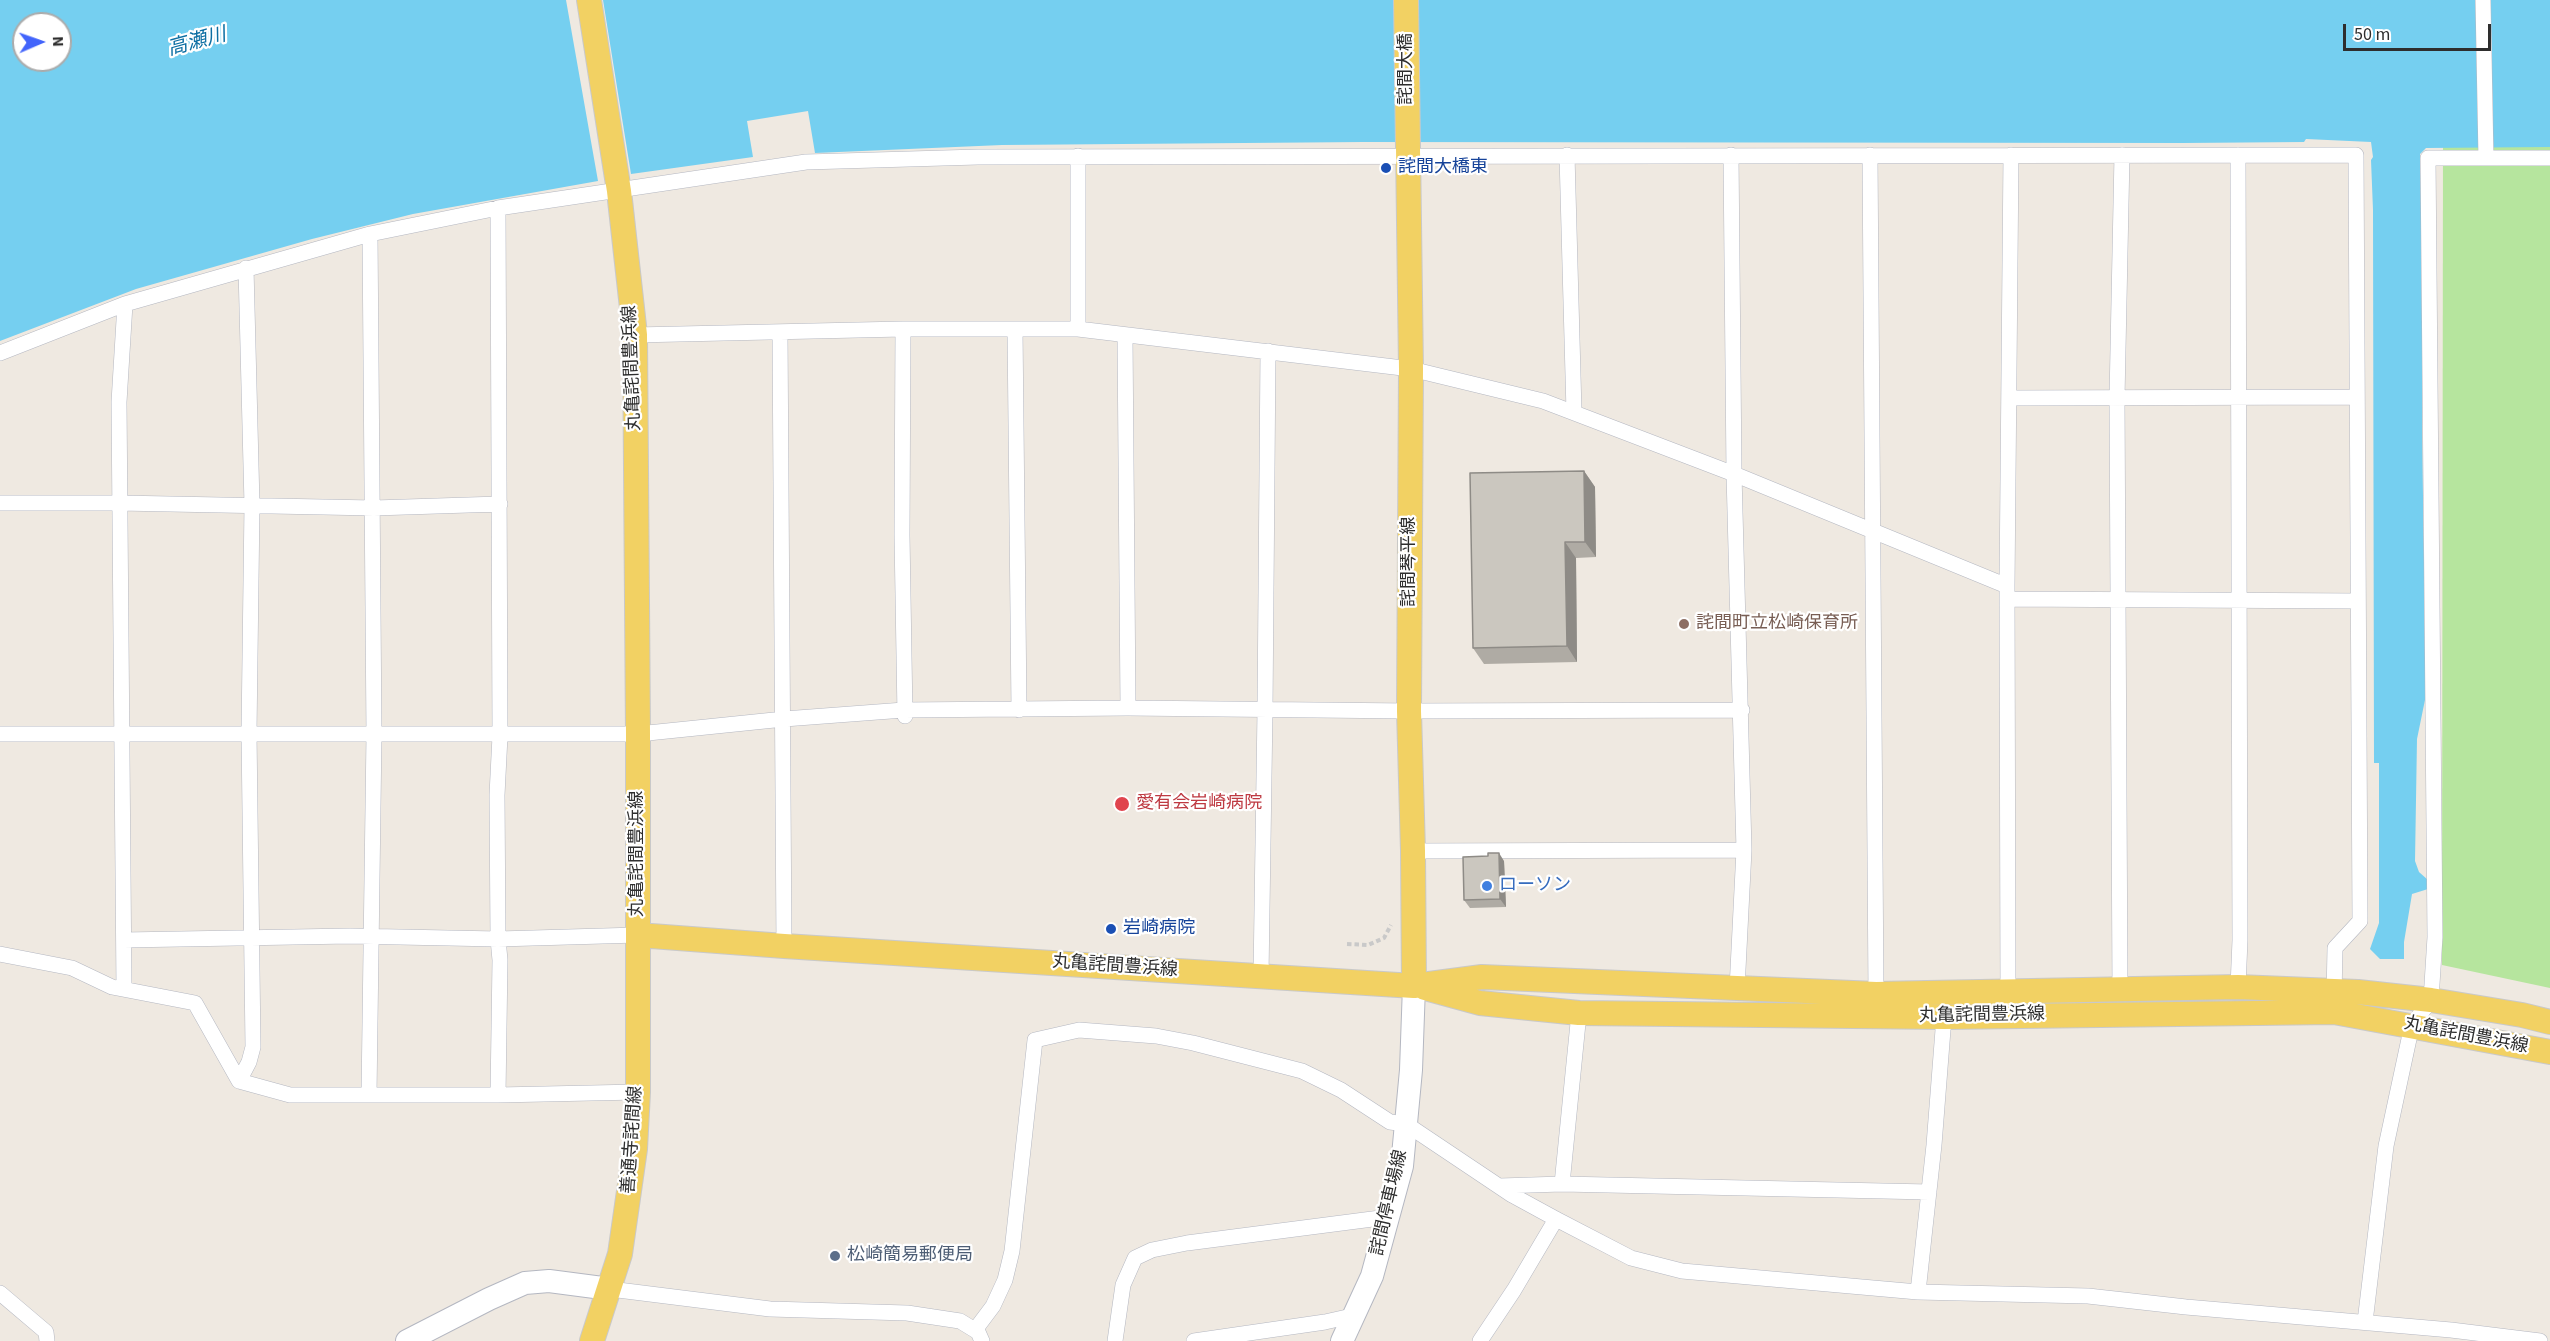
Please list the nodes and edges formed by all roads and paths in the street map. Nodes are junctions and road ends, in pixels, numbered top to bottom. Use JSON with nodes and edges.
{"nodes":[{"id":1,"x":589,"y":0,"type":"edge"},
{"id":2,"x":1406,"y":0,"type":"edge"},
{"id":3,"x":2483,"y":0,"type":"edge"},
{"id":4,"x":1407,"y":147,"type":"junction"},
{"id":5,"x":1567,"y":155,"type":"junction"},
{"id":6,"x":1731,"y":155,"type":"junction"},
{"id":7,"x":1870,"y":155,"type":"junction"},
{"id":8,"x":2010,"y":155,"type":"junction"},
{"id":9,"x":2122,"y":155,"type":"junction"},
{"id":10,"x":2238,"y":155,"type":"junction"},
{"id":11,"x":1078,"y":156,"type":"junction"},
{"id":12,"x":2486,"y":158,"type":"junction"},
{"id":13,"x":2550,"y":158,"type":"edge"},
{"id":14,"x":619,"y":191,"type":"junction"},
{"id":15,"x":498,"y":208,"type":"junction"},
{"id":16,"x":370,"y":234,"type":"junction"},
{"id":17,"x":246,"y":268,"type":"junction"},
{"id":18,"x":125,"y":304,"type":"junction"},
{"id":19,"x":903,"y":329,"type":"junction"},
{"id":20,"x":1015,"y":329,"type":"junction"},
{"id":21,"x":1078,"y":329,"type":"junction"},
{"id":22,"x":780,"y":332,"type":"junction"},
{"id":23,"x":635,"y":335,"type":"junction"},
{"id":24,"x":1125,"y":336,"type":"junction"},
{"id":25,"x":1268,"y":351,"type":"junction"},
{"id":26,"x":0,"y":353,"type":"edge"},
{"id":27,"x":1410,"y":369,"type":"junction"},
{"id":28,"x":2009,"y":398,"type":"junction"},
{"id":29,"x":2117,"y":398,"type":"junction"},
{"id":30,"x":2357,"y":398,"type":"junction"},
{"id":31,"x":2239,"y":399,"type":"junction"},
{"id":32,"x":1574,"y":412,"type":"junction"},
{"id":33,"x":1734,"y":474,"type":"junction"},
{"id":34,"x":0,"y":503,"type":"edge"},
{"id":35,"x":119,"y":503,"type":"junction"},
{"id":36,"x":500,"y":504,"type":"junction"},
{"id":37,"x":252,"y":505,"type":"junction"},
{"id":38,"x":374,"y":508,"type":"junction"},
{"id":39,"x":1873,"y":532,"type":"junction"},
{"id":40,"x":2007,"y":592,"type":"junction"},
{"id":41,"x":2117,"y":600,"type":"junction"},
{"id":42,"x":2240,"y":601,"type":"junction"},
{"id":43,"x":2358,"y":601,"type":"junction"},
{"id":44,"x":1128,"y":708,"type":"junction"},
{"id":45,"x":1019,"y":710,"type":"junction"},
{"id":46,"x":1266,"y":710,"type":"junction"},
{"id":47,"x":1742,"y":710,"type":"junction"},
{"id":48,"x":1409,"y":711,"type":"junction"},
{"id":49,"x":905,"y":713,"type":"junction"},
{"id":50,"x":784,"y":719,"type":"junction"},
{"id":51,"x":249,"y":733,"type":"junction"},
{"id":52,"x":0,"y":734,"type":"edge"},
{"id":53,"x":638,"y":734,"type":"junction"},
{"id":54,"x":121,"y":735,"type":"junction"},
{"id":55,"x":374,"y":735,"type":"junction"},
{"id":56,"x":500,"y":736,"type":"junction"},
{"id":57,"x":1744,"y":850,"type":"junction"},
{"id":58,"x":1413,"y":851,"type":"junction"},
{"id":59,"x":638,"y":935,"type":"junction"},
{"id":60,"x":371,"y":937,"type":"junction"},
{"id":61,"x":250,"y":939,"type":"junction"},
{"id":62,"x":498,"y":939,"type":"junction"},
{"id":63,"x":124,"y":940,"type":"junction"},
{"id":64,"x":784,"y":946,"type":"junction"},
{"id":65,"x":0,"y":954,"type":"edge"},
{"id":66,"x":1261,"y":976,"type":"junction"},
{"id":67,"x":1414,"y":986,"type":"junction"},
{"id":68,"x":2238,"y":987,"type":"junction"},
{"id":69,"x":124,"y":989,"type":"junction"},
{"id":70,"x":1737,"y":989,"type":"junction"},
{"id":71,"x":2008,"y":991,"type":"junction"},
{"id":72,"x":2120,"y":991,"type":"junction"},
{"id":73,"x":1876,"y":993,"type":"junction"},
{"id":74,"x":2431,"y":1000,"type":"junction"},
{"id":75,"x":2334,"y":1002,"type":"junction"},
{"id":76,"x":1579,"y":1013,"type":"junction"},
{"id":77,"x":2008,"y":1015,"type":"junction"},
{"id":78,"x":1944,"y":1017,"type":"junction"},
{"id":79,"x":2550,"y":1022,"type":"edge"},
{"id":80,"x":2412,"y":1025,"type":"junction"},
{"id":81,"x":2550,"y":1052,"type":"edge"},
{"id":82,"x":239,"y":1081,"type":"junction"},
{"id":83,"x":638,"y":1092,"type":"junction"},
{"id":84,"x":369,"y":1095,"type":"junction"},
{"id":85,"x":498,"y":1095,"type":"junction"},
{"id":86,"x":1406,"y":1124,"type":"junction"},
{"id":87,"x":1562,"y":1184,"type":"junction"},
{"id":88,"x":1500,"y":1186,"type":"junction"},
{"id":89,"x":1929,"y":1192,"type":"junction"},
{"id":90,"x":1388,"y":1217,"type":"junction"},
{"id":91,"x":1556,"y":1219,"type":"junction"},
{"id":92,"x":610,"y":1289,"type":"junction"},
{"id":93,"x":1918,"y":1292,"type":"junction"},
{"id":94,"x":0,"y":1293,"type":"edge"},
{"id":95,"x":1356,"y":1315,"type":"junction"},
{"id":96,"x":2365,"y":1322,"type":"junction"},
{"id":97,"x":978,"y":1336,"type":"edge"},
{"id":98,"x":47,"y":1341,"type":"edge"},
{"id":99,"x":407,"y":1341,"type":"edge"},
{"id":100,"x":592,"y":1341,"type":"edge"},
{"id":101,"x":1115,"y":1341,"type":"edge"},
{"id":102,"x":1194,"y":1341,"type":"edge"},
{"id":103,"x":1342,"y":1341,"type":"edge"},
{"id":104,"x":1480,"y":1341,"type":"edge"},
{"id":105,"x":2540,"y":1341,"type":"edge"}],
"edges":[{"from":1,"to":14,"type":"main road","name":"丸亀詫間豊浜線"},
{"from":2,"to":4,"type":"main road","name":"詫間大橋"},
{"from":3,"to":12,"type":"street"},
{"from":4,"to":5,"type":"street"},
{"from":4,"to":11,"type":"street"},
{"from":4,"to":27,"type":"main road","name":"詫間琴平線"},
{"from":5,"to":6,"type":"street"},
{"from":5,"to":32,"type":"street"},
{"from":6,"to":7,"type":"street"},
{"from":6,"to":33,"type":"street"},
{"from":7,"to":8,"type":"street"},
{"from":7,"to":39,"type":"street"},
{"from":8,"to":9,"type":"street"},
{"from":8,"to":28,"type":"street"},
{"from":9,"to":10,"type":"street"},
{"from":9,"to":29,"type":"street"},
{"from":10,"to":30,"type":"street"},
{"from":10,"to":31,"type":"street"},
{"from":11,"to":14,"type":"street"},
{"from":11,"to":21,"type":"street"},
{"from":12,"to":13,"type":"street"},
{"from":12,"to":74,"type":"street"},
{"from":14,"to":15,"type":"street"},
{"from":14,"to":23,"type":"main road","name":"丸亀詫間豊浜線"},
{"from":15,"to":16,"type":"street"},
{"from":15,"to":36,"type":"street"},
{"from":16,"to":17,"type":"street"},
{"from":16,"to":38,"type":"street"},
{"from":17,"to":18,"type":"street"},
{"from":17,"to":37,"type":"street"},
{"from":18,"to":26,"type":"street"},
{"from":18,"to":35,"type":"street"},
{"from":19,"to":20,"type":"street"},
{"from":19,"to":22,"type":"street"},
{"from":19,"to":49,"type":"street"},
{"from":20,"to":21,"type":"street"},
{"from":20,"to":45,"type":"street"},
{"from":21,"to":24,"type":"street"},
{"from":22,"to":23,"type":"street"},
{"from":22,"to":50,"type":"street"},
{"from":23,"to":53,"type":"main road","name":"丸亀詫間豊浜線"},
{"from":24,"to":25,"type":"street"},
{"from":24,"to":44,"type":"street"},
{"from":25,"to":27,"type":"street"},
{"from":25,"to":46,"type":"street"},
{"from":27,"to":32,"type":"street"},
{"from":27,"to":48,"type":"main road","name":"詫間琴平線"},
{"from":28,"to":29,"type":"street"},
{"from":28,"to":40,"type":"street"},
{"from":29,"to":31,"type":"street"},
{"from":29,"to":41,"type":"street"},
{"from":30,"to":31,"type":"street"},
{"from":30,"to":43,"type":"street"},
{"from":31,"to":42,"type":"street"},
{"from":32,"to":33,"type":"street"},
{"from":33,"to":39,"type":"street"},
{"from":33,"to":47,"type":"street"},
{"from":34,"to":35,"type":"street"},
{"from":35,"to":37,"type":"street"},
{"from":35,"to":54,"type":"street"},
{"from":36,"to":38,"type":"street"},
{"from":36,"to":56,"type":"street"},
{"from":37,"to":38,"type":"street"},
{"from":37,"to":51,"type":"street"},
{"from":38,"to":55,"type":"street"},
{"from":39,"to":40,"type":"street"},
{"from":39,"to":73,"type":"street"},
{"from":40,"to":41,"type":"street"},
{"from":40,"to":71,"type":"street"},
{"from":41,"to":42,"type":"street"},
{"from":41,"to":72,"type":"street"},
{"from":42,"to":43,"type":"street"},
{"from":42,"to":68,"type":"street"},
{"from":43,"to":75,"type":"street"},
{"from":44,"to":45,"type":"street"},
{"from":44,"to":46,"type":"street"},
{"from":45,"to":49,"type":"street"},
{"from":46,"to":48,"type":"street"},
{"from":46,"to":66,"type":"street"},
{"from":47,"to":48,"type":"street"},
{"from":47,"to":57,"type":"street"},
{"from":48,"to":58,"type":"main road","name":"詫間琴平線"},
{"from":49,"to":50,"type":"street"},
{"from":50,"to":53,"type":"street"},
{"from":50,"to":64,"type":"street"},
{"from":51,"to":54,"type":"street"},
{"from":51,"to":55,"type":"street"},
{"from":51,"to":61,"type":"street"},
{"from":52,"to":54,"type":"street"},
{"from":53,"to":56,"type":"street"},
{"from":53,"to":59,"type":"main road","name":"丸亀詫間豊浜線"},
{"from":54,"to":63,"type":"street"},
{"from":55,"to":56,"type":"street"},
{"from":55,"to":60,"type":"street"},
{"from":56,"to":62,"type":"street"},
{"from":57,"to":58,"type":"street"},
{"from":57,"to":70,"type":"street"},
{"from":58,"to":67,"type":"main road","name":"詫間琴平線"},
{"from":59,"to":62,"type":"street"},
{"from":59,"to":64,"type":"main road","name":"丸亀詫間豊浜線"},
{"from":59,"to":83,"type":"main road","name":"善通寺詫間線"},
{"from":60,"to":61,"type":"street"},
{"from":60,"to":62,"type":"street"},
{"from":60,"to":84,"type":"street"},
{"from":61,"to":63,"type":"street"},
{"from":61,"to":82,"type":"street"},
{"from":62,"to":85,"type":"street"},
{"from":63,"to":69,"type":"street"},
{"from":64,"to":66,"type":"main road","name":"丸亀詫間豊浜線"},
{"from":65,"to":69,"type":"street"},
{"from":66,"to":67,"type":"main road","name":"丸亀詫間豊浜線"},
{"from":67,"to":70,"type":"main road","name":"丸亀詫間豊浜線"},
{"from":67,"to":76,"type":"main road","name":"丸亀詫間豊浜線"},
{"from":67,"to":86,"type":"main road","name":"詫間停車場線"},
{"from":68,"to":72,"type":"main road","name":"丸亀詫間豊浜線"},
{"from":68,"to":75,"type":"main road","name":"丸亀詫間豊浜線"},
{"from":69,"to":82,"type":"street"},
{"from":70,"to":73,"type":"main road","name":"丸亀詫間豊浜線"},
{"from":71,"to":72,"type":"main road","name":"丸亀詫間豊浜線"},
{"from":71,"to":73,"type":"main road","name":"丸亀詫間豊浜線"},
{"from":71,"to":77,"type":"street"},
{"from":74,"to":75,"type":"main road","name":"丸亀詫間豊浜線"},
{"from":74,"to":79,"type":"main road","name":"丸亀詫間豊浜線"},
{"from":74,"to":80,"type":"street"},
{"from":75,"to":77,"type":"main road","name":"丸亀詫間豊浜線"},
{"from":75,"to":80,"type":"main road","name":"丸亀詫間豊浜線"},
{"from":76,"to":78,"type":"main road","name":"丸亀詫間豊浜線"},
{"from":76,"to":87,"type":"street"},
{"from":77,"to":78,"type":"main road","name":"丸亀詫間豊浜線"},
{"from":78,"to":89,"type":"street"},
{"from":80,"to":81,"type":"main road","name":"丸亀詫間豊浜線"},
{"from":80,"to":96,"type":"street"},
{"from":82,"to":84,"type":"street"},
{"from":83,"to":85,"type":"street"},
{"from":83,"to":92,"type":"main road","name":"善通寺詫間線"},
{"from":84,"to":85,"type":"street"},
{"from":86,"to":88,"type":"street"},
{"from":86,"to":90,"type":"main road","name":"詫間停車場線"},
{"from":86,"to":97,"type":"street"},
{"from":87,"to":88,"type":"street"},
{"from":87,"to":89,"type":"street"},
{"from":88,"to":91,"type":"street"},
{"from":89,"to":93,"type":"street"},
{"from":90,"to":95,"type":"main road","name":"詫間停車場線"},
{"from":90,"to":101,"type":"street"},
{"from":91,"to":93,"type":"street"},
{"from":91,"to":104,"type":"street"},
{"from":92,"to":97,"type":"street"},
{"from":92,"to":99,"type":"main road"},
{"from":92,"to":100,"type":"main road","name":"善通寺詫間線"},
{"from":93,"to":96,"type":"street"},
{"from":94,"to":98,"type":"street"},
{"from":95,"to":102,"type":"street"},
{"from":95,"to":103,"type":"main road","name":"詫間停車場線"},
{"from":96,"to":105,"type":"street"}]}
